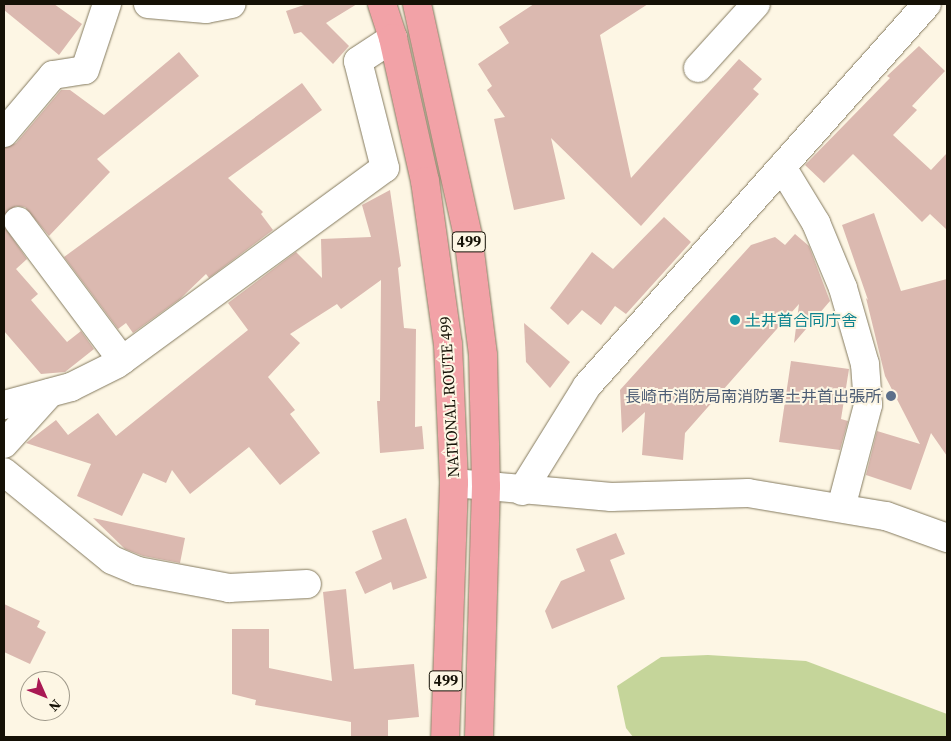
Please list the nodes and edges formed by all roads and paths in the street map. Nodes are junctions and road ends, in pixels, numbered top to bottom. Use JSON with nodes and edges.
{"nodes":[{"id":1,"x":107,"y":4,"type":"edge"},
{"id":2,"x":148,"y":4,"type":"edge"},
{"id":3,"x":232,"y":4,"type":"edge"},
{"id":4,"x":382,"y":4,"type":"edge"},
{"id":5,"x":417,"y":4,"type":"edge"},
{"id":6,"x":756,"y":4,"type":"edge"},
{"id":7,"x":927,"y":4,"type":"edge"},
{"id":8,"x":393,"y":38,"type":"junction"},
{"id":9,"x":698,"y":68,"type":"dead end"},
{"id":10,"x":4,"y":133,"type":"edge"},
{"id":11,"x":782,"y":167,"type":"junction"},
{"id":12,"x":18,"y":221,"type":"dead end"},
{"id":13,"x":122,"y":360,"type":"junction"},
{"id":14,"x":50,"y":393,"type":"junction"},
{"id":15,"x":4,"y":406,"type":"edge"},
{"id":16,"x":4,"y":444,"type":"edge"},
{"id":17,"x":4,"y":472,"type":"edge"},
{"id":18,"x":454,"y":483,"type":"junction"},
{"id":19,"x":486,"y":486,"type":"junction"},
{"id":20,"x":522,"y":491,"type":"junction"},
{"id":21,"x":841,"y":508,"type":"junction"},
{"id":22,"x":947,"y":538,"type":"edge"},
{"id":23,"x":306,"y":584,"type":"dead end"},
{"id":24,"x":446,"y":737,"type":"edge"},
{"id":25,"x":479,"y":737,"type":"edge"}],
"edges":[{"from":1,"to":10,"type":"street"},
{"from":2,"to":3,"type":"street"},
{"from":4,"to":8,"type":"highway","name":"NATIONAL ROUTE 499","number":"499"},
{"from":5,"to":19,"type":"highway","name":"NATIONAL ROUTE 499","number":"499"},
{"from":6,"to":9,"type":"street"},
{"from":7,"to":11,"type":"street"},
{"from":8,"to":13,"type":"street"},
{"from":8,"to":18,"type":"highway","name":"NATIONAL ROUTE 499","number":"499"},
{"from":11,"to":20,"type":"street"},
{"from":11,"to":21,"type":"street"},
{"from":12,"to":13,"type":"street"},
{"from":13,"to":14,"type":"street"},
{"from":14,"to":15,"type":"street"},
{"from":14,"to":16,"type":"street"},
{"from":17,"to":23,"type":"street"},
{"from":18,"to":19,"type":"street"},
{"from":18,"to":24,"type":"highway","name":"NATIONAL ROUTE 499","number":"499"},
{"from":19,"to":20,"type":"street"},
{"from":19,"to":25,"type":"highway","name":"NATIONAL ROUTE 499","number":"499"},
{"from":20,"to":21,"type":"street"},
{"from":21,"to":22,"type":"street"}]}
